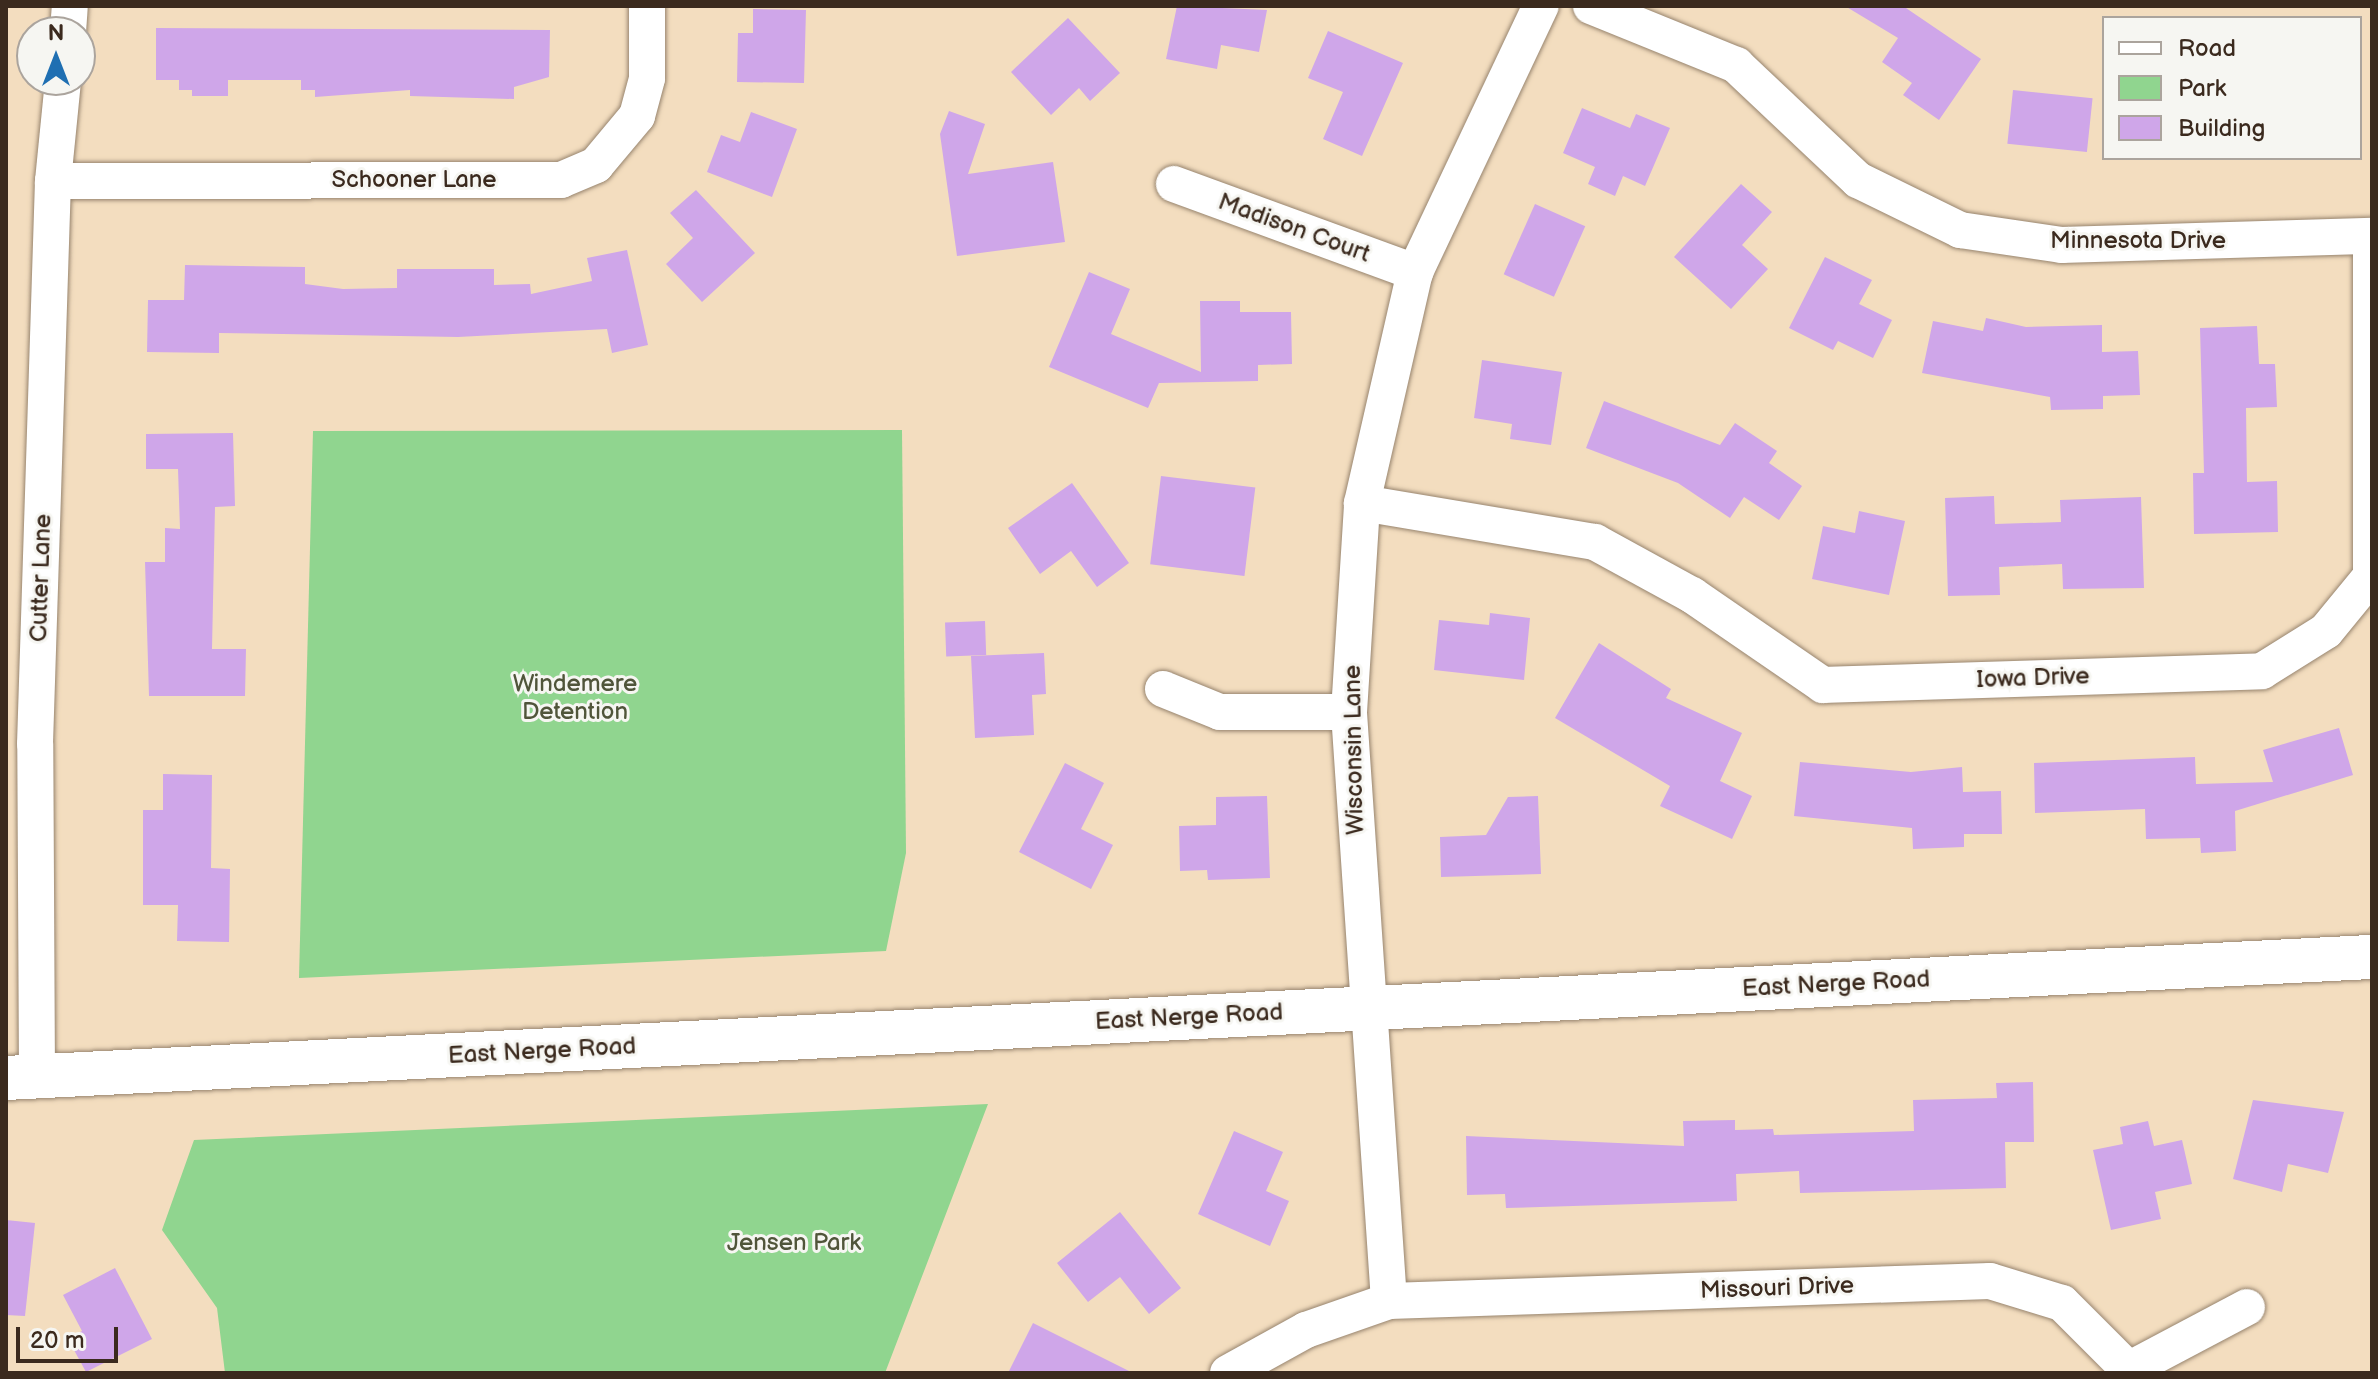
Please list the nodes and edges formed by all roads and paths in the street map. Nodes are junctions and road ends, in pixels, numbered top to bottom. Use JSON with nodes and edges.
{"nodes":[{"id":1,"x":647,"y":6,"type":"edge"},
{"id":2,"x":1541,"y":6,"type":"edge"},
{"id":3,"x":1591,"y":6,"type":"edge"},
{"id":4,"x":61,"y":96,"type":"edge"},
{"id":5,"x":53,"y":181,"type":"junction"},
{"id":6,"x":1174,"y":184,"type":"dead end"},
{"id":7,"x":2372,"y":236,"type":"edge"},
{"id":8,"x":1415,"y":272,"type":"junction"},
{"id":9,"x":1362,"y":503,"type":"junction"},
{"id":10,"x":1163,"y":689,"type":"dead end"},
{"id":11,"x":1349,"y":712,"type":"junction"},
{"id":12,"x":21,"y":745,"type":"edge"},
{"id":13,"x":2372,"y":957,"type":"edge"},
{"id":14,"x":1365,"y":1008,"type":"junction"},
{"id":15,"x":22,"y":1077,"type":"edge"},
{"id":16,"x":1389,"y":1301,"type":"junction"},
{"id":17,"x":2247,"y":1307,"type":"dead end"},
{"id":18,"x":2132,"y":1371,"type":"edge"},
{"id":19,"x":1228,"y":1373,"type":"edge"}],
"edges":[{"from":1,"to":5,"type":"street","name":"Schooner Lane"},
{"from":2,"to":8,"type":"street","name":"Wisconsin Lane"},
{"from":3,"to":7,"type":"street","name":"Minnesota Drive"},
{"from":4,"to":5,"type":"street","name":"Cutter Lane"},
{"from":5,"to":12,"type":"street","name":"Cutter Lane"},
{"from":6,"to":8,"type":"street","name":"Madison Court"},
{"from":7,"to":9,"type":"street","name":"Iowa Drive"},
{"from":8,"to":9,"type":"street","name":"Wisconsin Lane"},
{"from":9,"to":11,"type":"street","name":"Wisconsin Lane"},
{"from":10,"to":11,"type":"street"},
{"from":11,"to":14,"type":"street","name":"Wisconsin Lane"},
{"from":12,"to":15,"type":"street","name":"Cutter Lane"},
{"from":13,"to":14,"type":"main road","name":"East Nerge Road"},
{"from":14,"to":15,"type":"main road","name":"East Nerge Road"},
{"from":14,"to":16,"type":"street","name":"Wisconsin Lane"},
{"from":16,"to":18,"type":"street","name":"Missouri Drive"},
{"from":16,"to":19,"type":"street"},
{"from":17,"to":18,"type":"street"}]}
